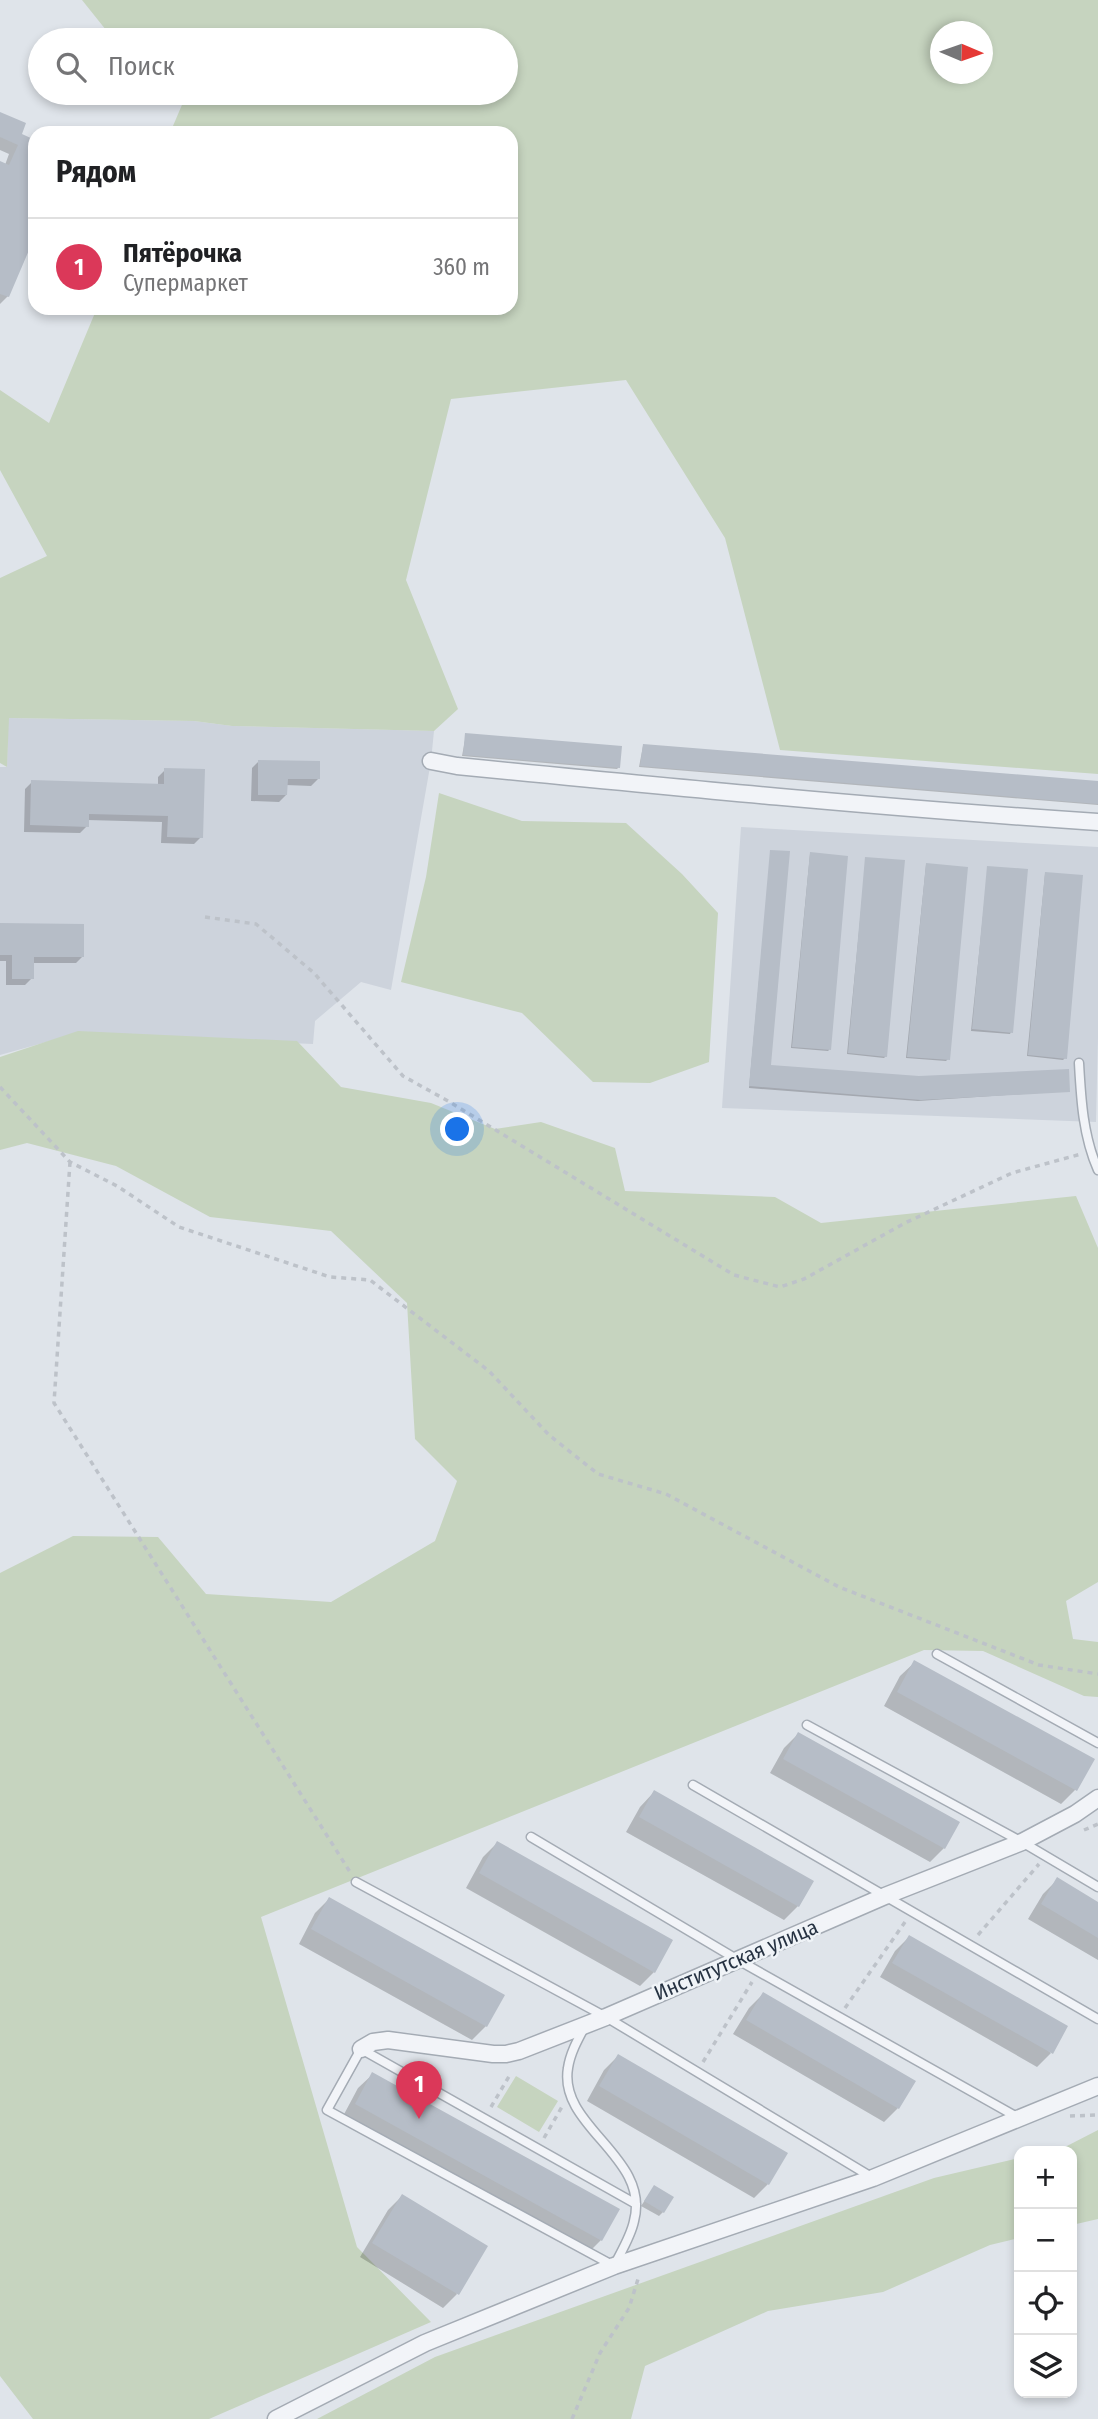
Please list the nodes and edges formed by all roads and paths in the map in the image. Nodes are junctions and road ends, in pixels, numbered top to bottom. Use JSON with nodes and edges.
{"nodes":[{"id":1,"x":431,"y":761,"type":"dead end"},
{"id":2,"x":1098,"y":822,"type":"edge"},
{"id":3,"x":205,"y":917,"type":"dead end"},
{"id":4,"x":1079,"y":1063,"type":"dead end"},
{"id":5,"x":0,"y":1087,"type":"edge"},
{"id":6,"x":1090,"y":1152,"type":"junction"},
{"id":7,"x":70,"y":1162,"type":"junction"},
{"id":8,"x":1098,"y":1170,"type":"edge"},
{"id":9,"x":937,"y":1654,"type":"dead end"},
{"id":10,"x":1098,"y":1674,"type":"edge"},
{"id":11,"x":807,"y":1725,"type":"dead end"},
{"id":12,"x":1098,"y":1744,"type":"edge"},
{"id":13,"x":693,"y":1785,"type":"dead end"},
{"id":14,"x":1098,"y":1798,"type":"edge"},
{"id":15,"x":531,"y":1837,"type":"dead end"},
{"id":16,"x":1022,"y":1842,"type":"junction"},
{"id":17,"x":1046,"y":1856,"type":"junction"},
{"id":18,"x":356,"y":1882,"type":"joint"},
{"id":19,"x":1098,"y":1887,"type":"edge"},
{"id":20,"x":885,"y":1896,"type":"junction"},
{"id":21,"x":912,"y":1912,"type":"junction"},
{"id":22,"x":970,"y":1945,"type":"junction"},
{"id":23,"x":738,"y":1960,"type":"junction"},
{"id":24,"x":758,"y":1971,"type":"junction"},
{"id":25,"x":610,"y":2015,"type":"junction"},
{"id":26,"x":839,"y":2017,"type":"junction"},
{"id":27,"x":1098,"y":2019,"type":"edge"},
{"id":28,"x":585,"y":2025,"type":"junction"},
{"id":29,"x":361,"y":2049,"type":"junction"},
{"id":30,"x":697,"y":2072,"type":"junction"},
{"id":31,"x":511,"y":2073,"type":"dead end"},
{"id":32,"x":1098,"y":2086,"type":"edge"},
{"id":33,"x":564,"y":2103,"type":"dead end"},
{"id":34,"x":484,"y":2119,"type":"junction"},
{"id":35,"x":1019,"y":2119,"type":"junction"},
{"id":36,"x":537,"y":2149,"type":"junction"},
{"id":37,"x":873,"y":2178,"type":"junction"},
{"id":38,"x":635,"y":2204,"type":"junction"},
{"id":39,"x":635,"y":2259,"type":"junction"},
{"id":40,"x":614,"y":2266,"type":"junction"},
{"id":41,"x":276,"y":2419,"type":"edge"},
{"id":42,"x":572,"y":2419,"type":"edge"}],
"edges":[{"from":1,"to":2,"type":"street"},
{"from":3,"to":6,"type":"path"},
{"from":4,"to":6,"type":"lane"},
{"from":5,"to":7,"type":"path"},
{"from":6,"to":8,"type":"lane"},
{"from":7,"to":10,"type":"path"},
{"from":7,"to":18,"type":"path"},
{"from":9,"to":12,"type":"lane"},
{"from":11,"to":16,"type":"lane"},
{"from":13,"to":20,"type":"lane"},
{"from":14,"to":16,"type":"street","name":"Институтская улица"},
{"from":15,"to":23,"type":"lane"},
{"from":16,"to":17,"type":"lane"},
{"from":16,"to":20,"type":"street","name":"Институтская улица"},
{"from":17,"to":19,"type":"lane"},
{"from":17,"to":22,"type":"path"},
{"from":18,"to":25,"type":"lane"},
{"from":20,"to":21,"type":"lane"},
{"from":20,"to":23,"type":"street","name":"Институтская улица"},
{"from":21,"to":22,"type":"lane"},
{"from":21,"to":26,"type":"path"},
{"from":22,"to":27,"type":"lane"},
{"from":23,"to":24,"type":"lane"},
{"from":23,"to":25,"type":"street","name":"Институтская улица"},
{"from":24,"to":26,"type":"lane"},
{"from":24,"to":30,"type":"path"},
{"from":25,"to":28,"type":"street","name":"Институтская улица"},
{"from":25,"to":30,"type":"lane"},
{"from":26,"to":35,"type":"lane"},
{"from":28,"to":29,"type":"street","name":"Институтская улица"},
{"from":28,"to":38,"type":"lane"},
{"from":29,"to":34,"type":"lane"},
{"from":29,"to":40,"type":"lane"},
{"from":30,"to":37,"type":"lane"},
{"from":31,"to":34,"type":"path"},
{"from":32,"to":35,"type":"street"},
{"from":33,"to":36,"type":"path"},
{"from":34,"to":36,"type":"lane"},
{"from":35,"to":37,"type":"street"},
{"from":36,"to":38,"type":"lane"},
{"from":37,"to":39,"type":"street"},
{"from":38,"to":40,"type":"lane"},
{"from":39,"to":40,"type":"street"},
{"from":39,"to":42,"type":"path"},
{"from":40,"to":41,"type":"street"}]}
